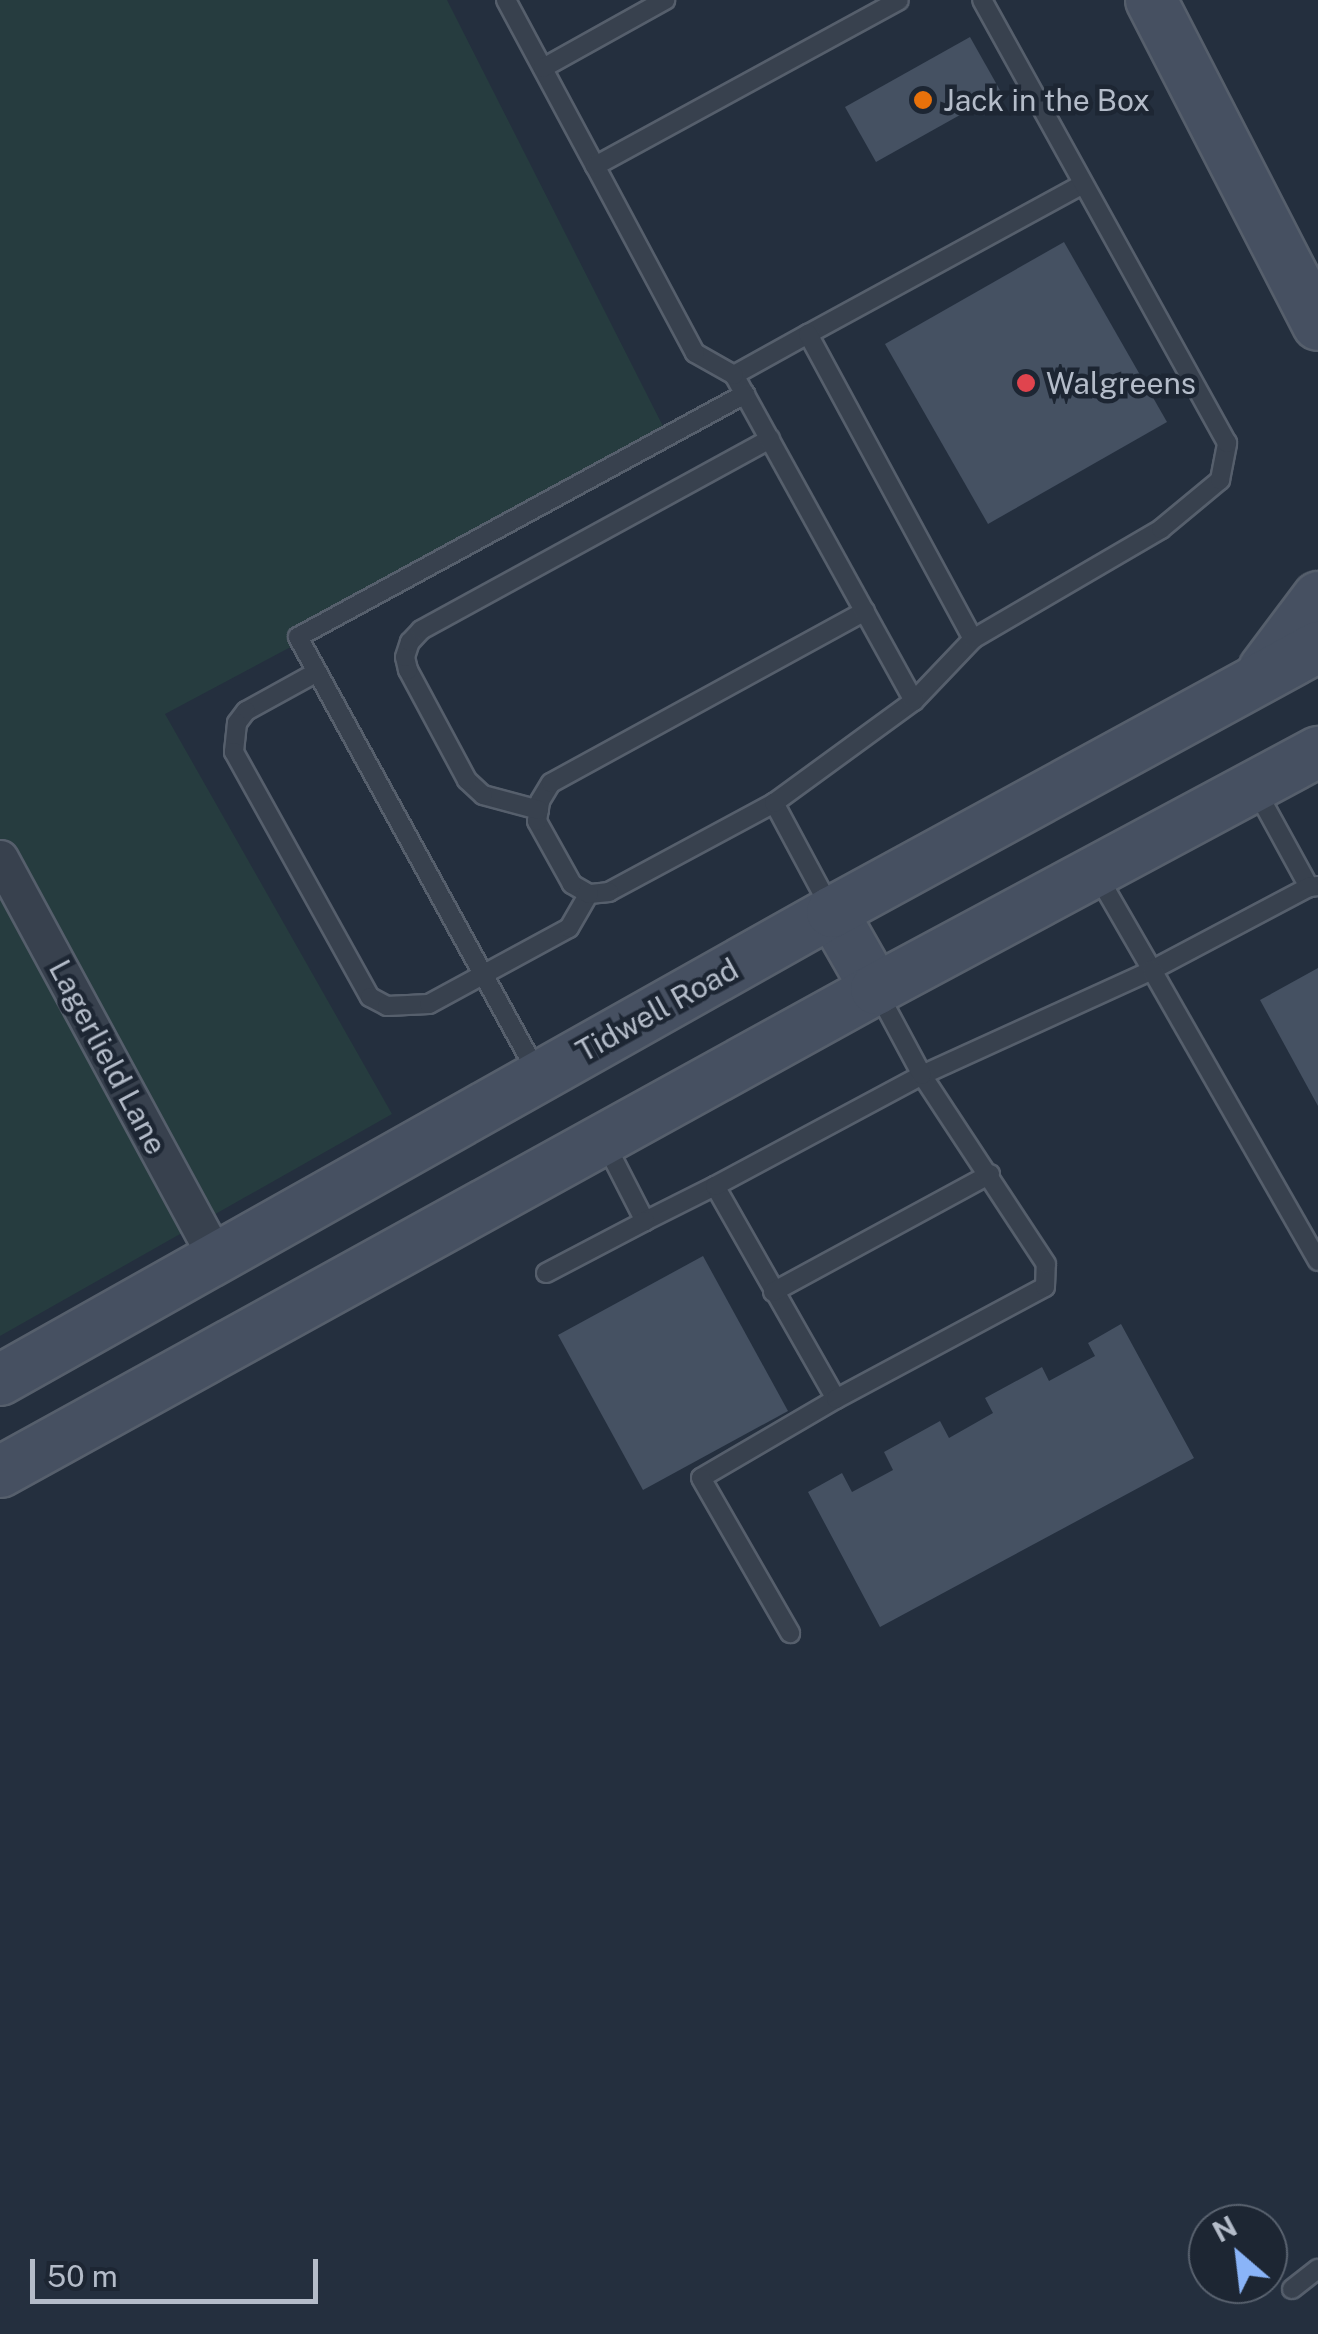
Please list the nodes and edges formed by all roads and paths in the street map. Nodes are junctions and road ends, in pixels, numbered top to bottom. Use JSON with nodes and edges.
{"nodes":[{"id":1,"x":506,"y":0,"type":"edge"},
{"id":2,"x":665,"y":0,"type":"edge"},
{"id":3,"x":899,"y":0,"type":"edge"},
{"id":4,"x":982,"y":0,"type":"edge"},
{"id":5,"x":1151,"y":0,"type":"edge"},
{"id":6,"x":542,"y":68,"type":"junction"},
{"id":7,"x":594,"y":166,"type":"junction"},
{"id":8,"x":1083,"y":184,"type":"junction"},
{"id":9,"x":1318,"y":325,"type":"edge"},
{"id":10,"x":808,"y":334,"type":"junction"},
{"id":11,"x":734,"y":374,"type":"junction"},
{"id":12,"x":745,"y":394,"type":"junction"},
{"id":13,"x":770,"y":439,"type":"junction"},
{"id":14,"x":1318,"y":597,"type":"edge"},
{"id":15,"x":864,"y":611,"type":"junction"},
{"id":16,"x":973,"y":639,"type":"junction"},
{"id":17,"x":1318,"y":648,"type":"edge"},
{"id":18,"x":317,"y":672,"type":"junction"},
{"id":19,"x":1255,"y":682,"type":"junction"},
{"id":20,"x":914,"y":701,"type":"junction"},
{"id":21,"x":1311,"y":758,"type":"edge"},
{"id":22,"x":1254,"y":786,"type":"junction"},
{"id":23,"x":774,"y":804,"type":"junction"},
{"id":24,"x":539,"y":810,"type":"junction"},
{"id":25,"x":0,"y":858,"type":"edge"},
{"id":26,"x":1096,"y":871,"type":"junction"},
{"id":27,"x":1313,"y":886,"type":"edge"},
{"id":28,"x":590,"y":894,"type":"junction"},
{"id":29,"x":832,"y":912,"type":"junction"},
{"id":30,"x":1152,"y":970,"type":"junction"},
{"id":31,"x":483,"y":974,"type":"junction"},
{"id":32,"x":876,"y":989,"type":"junction"},
{"id":33,"x":922,"y":1075,"type":"junction"},
{"id":34,"x":539,"y":1076,"type":"junction"},
{"id":35,"x":602,"y":1138,"type":"junction"},
{"id":36,"x":990,"y":1174,"type":"junction"},
{"id":37,"x":714,"y":1186,"type":"junction"},
{"id":38,"x":645,"y":1221,"type":"junction"},
{"id":39,"x":216,"y":1257,"type":"junction"},
{"id":40,"x":1318,"y":1261,"type":"edge"},
{"id":41,"x":546,"y":1273,"type":"dead end"},
{"id":42,"x":774,"y":1292,"type":"junction"},
{"id":43,"x":254,"y":1331,"type":"junction"},
{"id":44,"x":0,"y":1380,"type":"edge"},
{"id":45,"x":836,"y":1399,"type":"junction"},
{"id":46,"x":0,"y":1472,"type":"edge"},
{"id":47,"x":790,"y":1633,"type":"dead end"},
{"id":48,"x":1318,"y":2269,"type":"edge"},
{"id":49,"x":1292,"y":2289,"type":"dead end"}],
"edges":[{"from":1,"to":6,"type":"lane"},
{"from":2,"to":6,"type":"lane"},
{"from":3,"to":7,"type":"lane"},
{"from":4,"to":8,"type":"lane"},
{"from":5,"to":9,"type":"main road"},
{"from":6,"to":7,"type":"lane"},
{"from":7,"to":11,"type":"lane"},
{"from":8,"to":10,"type":"lane"},
{"from":8,"to":16,"type":"lane"},
{"from":10,"to":11,"type":"lane"},
{"from":10,"to":16,"type":"lane"},
{"from":11,"to":12,"type":"lane"},
{"from":12,"to":13,"type":"lane"},
{"from":12,"to":18,"type":"lane"},
{"from":13,"to":15,"type":"lane"},
{"from":13,"to":24,"type":"lane"},
{"from":14,"to":19,"type":"main road"},
{"from":15,"to":20,"type":"lane"},
{"from":15,"to":24,"type":"lane"},
{"from":16,"to":20,"type":"lane"},
{"from":17,"to":19,"type":"main road","name":"Tidwell Road"},
{"from":18,"to":31,"type":"lane"},
{"from":18,"to":31,"type":"lane"},
{"from":19,"to":29,"type":"main road","name":"Tidwell Road"},
{"from":20,"to":23,"type":"lane"},
{"from":21,"to":22,"type":"main road"},
{"from":22,"to":26,"type":"main road"},
{"from":22,"to":27,"type":"lane"},
{"from":23,"to":28,"type":"lane"},
{"from":23,"to":29,"type":"lane"},
{"from":24,"to":28,"type":"lane"},
{"from":25,"to":39,"type":"street","name":"Lagerlield Lane"},
{"from":26,"to":30,"type":"lane"},
{"from":26,"to":32,"type":"main road"},
{"from":27,"to":30,"type":"lane"},
{"from":28,"to":31,"type":"lane"},
{"from":29,"to":32,"type":"main road"},
{"from":29,"to":34,"type":"main road","name":"Tidwell Road"},
{"from":30,"to":33,"type":"lane"},
{"from":30,"to":40,"type":"lane"},
{"from":31,"to":34,"type":"lane"},
{"from":32,"to":33,"type":"lane"},
{"from":32,"to":35,"type":"main road"},
{"from":33,"to":36,"type":"lane"},
{"from":33,"to":37,"type":"lane"},
{"from":34,"to":39,"type":"main road","name":"Tidwell Road"},
{"from":35,"to":38,"type":"lane"},
{"from":35,"to":43,"type":"main road"},
{"from":36,"to":42,"type":"lane"},
{"from":36,"to":45,"type":"lane"},
{"from":37,"to":38,"type":"lane"},
{"from":37,"to":42,"type":"lane"},
{"from":38,"to":41,"type":"lane"},
{"from":39,"to":43,"type":"main road"},
{"from":39,"to":44,"type":"main road","name":"Tidwell Road"},
{"from":42,"to":45,"type":"lane"},
{"from":43,"to":46,"type":"main road"},
{"from":45,"to":47,"type":"lane"},
{"from":48,"to":49,"type":"lane"}]}
